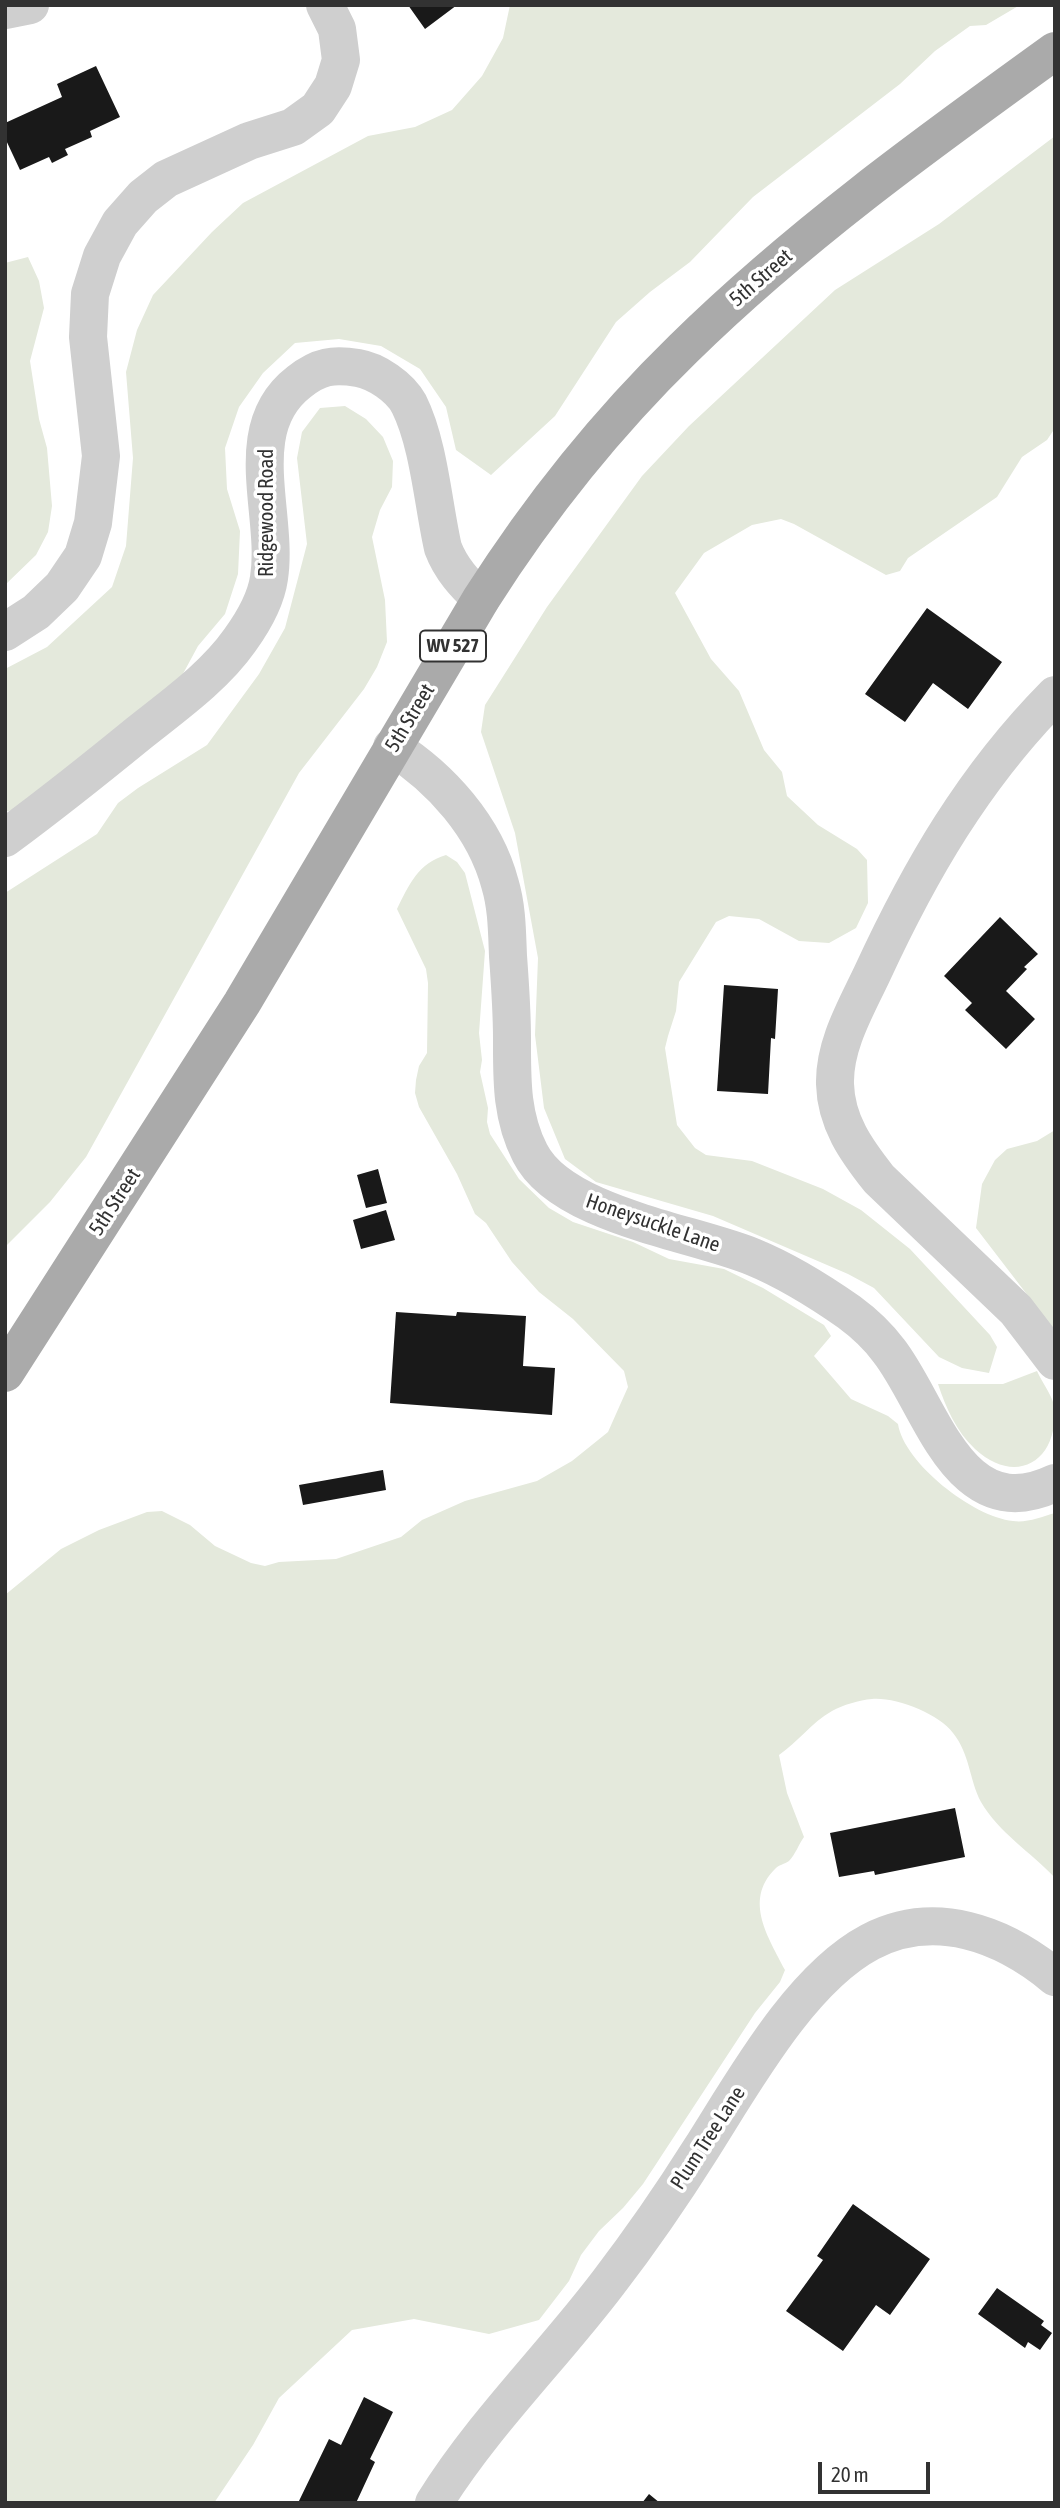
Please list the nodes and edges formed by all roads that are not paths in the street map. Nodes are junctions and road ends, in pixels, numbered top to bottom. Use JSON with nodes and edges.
{"nodes":[{"id":1,"x":30,"y":5,"type":"edge"},
{"id":2,"x":325,"y":5,"type":"edge"},
{"id":3,"x":5,"y":10,"type":"edge"},
{"id":4,"x":1055,"y":51,"type":"edge"},
{"id":5,"x":481,"y":599,"type":"junction"},
{"id":6,"x":5,"y":632,"type":"edge"},
{"id":7,"x":1049,"y":711,"type":"edge"},
{"id":8,"x":392,"y":747,"type":"junction"},
{"id":9,"x":5,"y":838,"type":"edge"},
{"id":10,"x":1055,"y":1361,"type":"edge"},
{"id":11,"x":5,"y":1373,"type":"edge"},
{"id":12,"x":1055,"y":1483,"type":"edge"},
{"id":13,"x":1055,"y":1978,"type":"edge"},
{"id":14,"x":434,"y":2503,"type":"edge"}],
"edges":[{"from":1,"to":3,"type":"street"},
{"from":2,"to":6,"type":"street"},
{"from":4,"to":5,"type":"main road","name":"5th Street","number":"WV 527"},
{"from":5,"to":8,"type":"main road","name":"5th Street","number":"WV 527"},
{"from":5,"to":9,"type":"street","name":"Ridgewood Road"},
{"from":7,"to":10,"type":"street"},
{"from":8,"to":11,"type":"main road","name":"5th Street","number":"WV 527"},
{"from":8,"to":12,"type":"street","name":"Honeysuckle Lane"},
{"from":13,"to":14,"type":"street","name":"Plum Tree Lane"}]}
